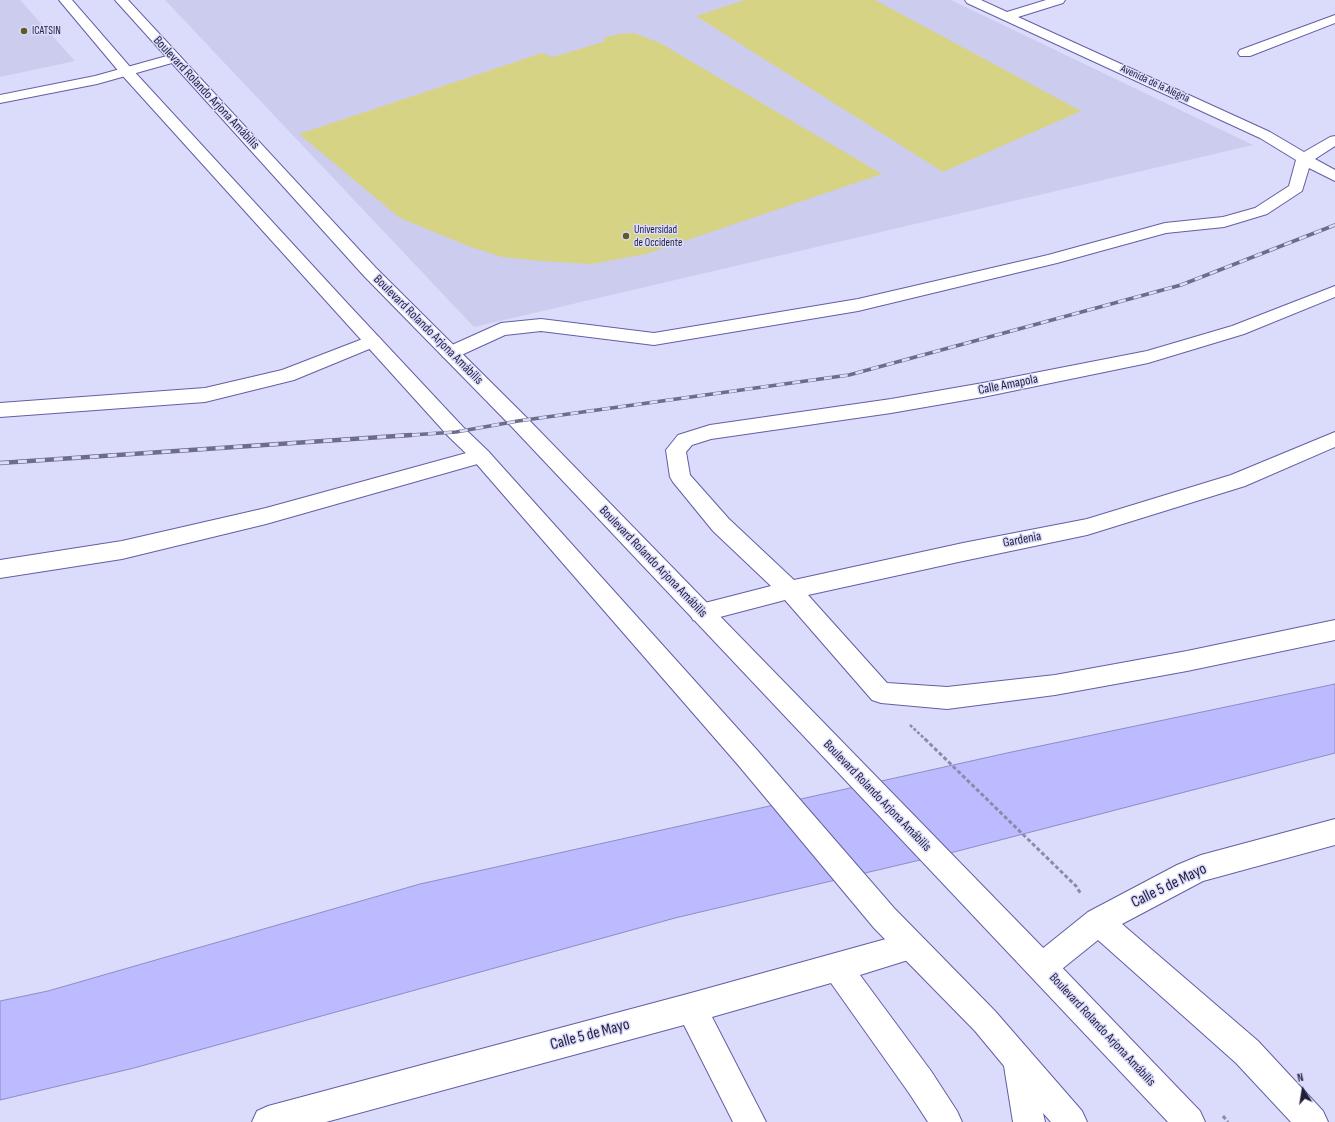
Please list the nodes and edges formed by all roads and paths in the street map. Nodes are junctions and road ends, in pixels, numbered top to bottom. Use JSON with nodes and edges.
{"nodes":[{"id":1,"x":65,"y":0,"type":"edge"},
{"id":2,"x":120,"y":0,"type":"edge"},
{"id":3,"x":972,"y":0,"type":"edge"},
{"id":4,"x":1059,"y":0,"type":"edge"},
{"id":5,"x":1007,"y":16,"type":"junction"},
{"id":6,"x":1335,"y":19,"type":"edge"},
{"id":7,"x":1245,"y":53,"type":"dead end"},
{"id":8,"x":174,"y":58,"type":"junction"},
{"id":9,"x":126,"y":71,"type":"junction"},
{"id":10,"x":0,"y":99,"type":"edge"},
{"id":11,"x":1335,"y":140,"type":"edge"},
{"id":12,"x":1304,"y":159,"type":"junction"},
{"id":13,"x":1335,"y":176,"type":"edge"},
{"id":14,"x":1335,"y":291,"type":"edge"},
{"id":15,"x":373,"y":341,"type":"junction"},
{"id":16,"x":450,"y":352,"type":"junction"},
{"id":17,"x":0,"y":410,"type":"edge"},
{"id":18,"x":1335,"y":439,"type":"edge"},
{"id":19,"x":481,"y":456,"type":"junction"},
{"id":20,"x":0,"y":569,"type":"edge"},
{"id":21,"x":790,"y":590,"type":"junction"},
{"id":22,"x":701,"y":613,"type":"junction"},
{"id":23,"x":1335,"y":630,"type":"edge"},
{"id":24,"x":906,"y":721,"type":"dead end"},
{"id":25,"x":1335,"y":832,"type":"edge"},
{"id":26,"x":1076,"y":886,"type":"dead end"},
{"id":27,"x":1098,"y":922,"type":"junction"},
{"id":28,"x":911,"y":946,"type":"junction"},
{"id":29,"x":837,"y":967,"type":"junction"},
{"id":30,"x":1042,"y":967,"type":"junction"},
{"id":31,"x":691,"y":1008,"type":"junction"},
{"id":32,"x":1018,"y":1061,"type":"junction"},
{"id":33,"x":268,"y":1122,"type":"edge"},
{"id":34,"x":750,"y":1122,"type":"edge"},
{"id":35,"x":946,"y":1122,"type":"edge"},
{"id":36,"x":1029,"y":1122,"type":"edge"},
{"id":37,"x":1071,"y":1122,"type":"edge"},
{"id":38,"x":1189,"y":1122,"type":"edge"},
{"id":39,"x":1312,"y":1122,"type":"edge"}],
"edges":[{"from":1,"to":9,"type":"street"},
{"from":2,"to":8,"type":"street","name":"Boulevard Rolando Arjona Amábilis"},
{"from":3,"to":5,"type":"street","name":"Avenida de la Alegría"},
{"from":4,"to":5,"type":"street"},
{"from":5,"to":12,"type":"street","name":"Avenida de la Alegría"},
{"from":6,"to":7,"type":"street"},
{"from":8,"to":9,"type":"street"},
{"from":8,"to":16,"type":"street","name":"Boulevard Rolando Arjona Amábilis"},
{"from":9,"to":10,"type":"street"},
{"from":9,"to":15,"type":"street"},
{"from":11,"to":12,"type":"street"},
{"from":12,"to":13,"type":"street","name":"Avenida de la Alegría"},
{"from":12,"to":16,"type":"street"},
{"from":14,"to":21,"type":"street","name":"Calle Amapola"},
{"from":15,"to":17,"type":"street"},
{"from":15,"to":19,"type":"street"},
{"from":16,"to":22,"type":"street","name":"Boulevard Rolando Arjona Amábilis"},
{"from":18,"to":21,"type":"street","name":"Gardenia"},
{"from":19,"to":20,"type":"street"},
{"from":19,"to":28,"type":"street"},
{"from":21,"to":22,"type":"street","name":"Gardenia"},
{"from":21,"to":23,"type":"street"},
{"from":22,"to":30,"type":"street","name":"Boulevard Rolando Arjona Amábilis"},
{"from":24,"to":26,"type":"path"},
{"from":25,"to":27,"type":"street","name":"Calle 5 de Mayo"},
{"from":27,"to":30,"type":"street","name":"Calle 5 de Mayo"},
{"from":27,"to":39,"type":"street"},
{"from":28,"to":29,"type":"street","name":"Calle 5 de Mayo"},
{"from":28,"to":32,"type":"street"},
{"from":29,"to":31,"type":"street","name":"Calle 5 de Mayo"},
{"from":29,"to":35,"type":"street"},
{"from":30,"to":38,"type":"street","name":"Boulevard Rolando Arjona Amábilis"},
{"from":31,"to":33,"type":"street","name":"Calle 5 de Mayo"},
{"from":31,"to":34,"type":"street"},
{"from":32,"to":36,"type":"street"},
{"from":32,"to":37,"type":"street"}]}
